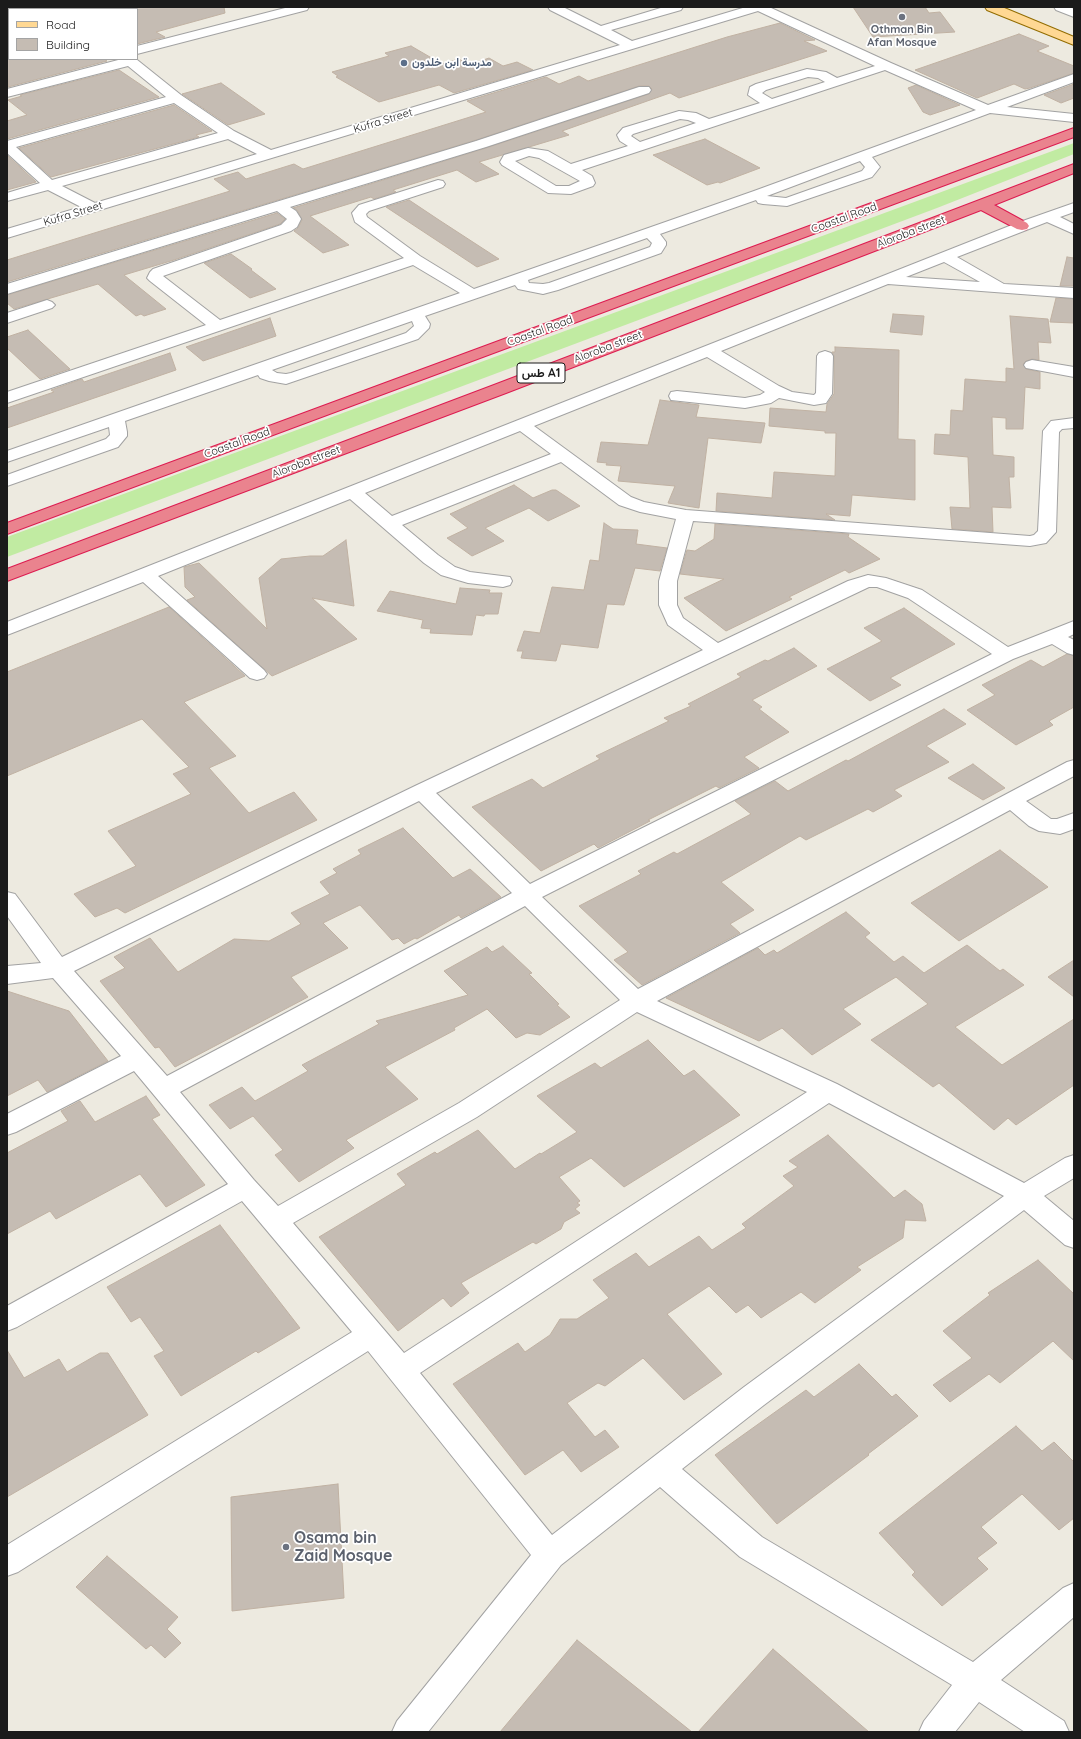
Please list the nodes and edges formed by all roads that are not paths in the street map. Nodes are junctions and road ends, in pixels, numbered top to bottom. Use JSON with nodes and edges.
{"nodes":[{"id":1,"x":303,"y":7,"type":"edge"},
{"id":2,"x":554,"y":7,"type":"edge"},
{"id":3,"x":677,"y":7,"type":"edge"},
{"id":4,"x":759,"y":7,"type":"edge"},
{"id":5,"x":991,"y":7,"type":"edge"},
{"id":6,"x":1016,"y":7,"type":"edge"},
{"id":7,"x":1060,"y":7,"type":"edge"},
{"id":8,"x":740,"y":13,"type":"junction"},
{"id":9,"x":1074,"y":13,"type":"edge"},
{"id":10,"x":599,"y":30,"type":"junction"},
{"id":11,"x":1074,"y":31,"type":"edge"},
{"id":12,"x":1074,"y":41,"type":"edge"},
{"id":13,"x":630,"y":45,"type":"junction"},
{"id":14,"x":138,"y":54,"type":"edge"},
{"id":15,"x":591,"y":58,"type":"junction"},
{"id":16,"x":118,"y":60,"type":"edge"},
{"id":17,"x":136,"y":60,"type":"edge"},
{"id":18,"x":886,"y":66,"type":"junction"},
{"id":19,"x":1074,"y":78,"type":"edge"},
{"id":20,"x":836,"y":82,"type":"junction"},
{"id":21,"x":644,"y":90,"type":"dead end"},
{"id":22,"x":7,"y":93,"type":"edge"},
{"id":23,"x":176,"y":98,"type":"junction"},
{"id":24,"x":772,"y":104,"type":"junction"},
{"id":25,"x":986,"y":109,"type":"junction"},
{"id":26,"x":1074,"y":118,"type":"edge"},
{"id":27,"x":709,"y":124,"type":"junction"},
{"id":28,"x":1074,"y":132,"type":"edge"},
{"id":29,"x":229,"y":134,"type":"junction"},
{"id":30,"x":7,"y":145,"type":"edge"},
{"id":31,"x":639,"y":147,"type":"junction"},
{"id":32,"x":270,"y":156,"type":"junction"},
{"id":33,"x":1074,"y":168,"type":"edge"},
{"id":34,"x":570,"y":169,"type":"junction"},
{"id":35,"x":196,"y":178,"type":"junction"},
{"id":36,"x":438,"y":184,"type":"dead end"},
{"id":37,"x":50,"y":185,"type":"junction"},
{"id":38,"x":7,"y":197,"type":"edge"},
{"id":39,"x":982,"y":205,"type":"junction"},
{"id":40,"x":279,"y":206,"type":"junction"},
{"id":41,"x":1074,"y":207,"type":"edge"},
{"id":42,"x":94,"y":208,"type":"junction"},
{"id":43,"x":1048,"y":217,"type":"junction"},
{"id":44,"x":1022,"y":226,"type":"junction"},
{"id":45,"x":1074,"y":230,"type":"edge"},
{"id":46,"x":650,"y":232,"type":"junction"},
{"id":47,"x":7,"y":234,"type":"edge"},
{"id":48,"x":7,"y":248,"type":"edge"},
{"id":49,"x":415,"y":258,"type":"junction"},
{"id":50,"x":945,"y":258,"type":"junction"},
{"id":51,"x":519,"y":278,"type":"junction"},
{"id":52,"x":886,"y":280,"type":"junction"},
{"id":53,"x":1003,"y":288,"type":"junction"},
{"id":54,"x":7,"y":289,"type":"edge"},
{"id":55,"x":1074,"y":293,"type":"edge"},
{"id":56,"x":472,"y":294,"type":"junction"},
{"id":57,"x":47,"y":305,"type":"dead end"},
{"id":58,"x":7,"y":318,"type":"edge"},
{"id":59,"x":218,"y":326,"type":"junction"},
{"id":60,"x":709,"y":350,"type":"junction"},
{"id":61,"x":825,"y":356,"type":"dead end"},
{"id":62,"x":1032,"y":365,"type":"dead end"},
{"id":63,"x":1074,"y":372,"type":"edge"},
{"id":64,"x":778,"y":392,"type":"junction"},
{"id":65,"x":677,"y":396,"type":"dead end"},
{"id":66,"x":7,"y":398,"type":"edge"},
{"id":67,"x":116,"y":418,"type":"junction"},
{"id":68,"x":1074,"y":423,"type":"edge"},
{"id":69,"x":522,"y":425,"type":"junction"},
{"id":70,"x":562,"y":456,"type":"junction"},
{"id":71,"x":7,"y":457,"type":"edge"},
{"id":72,"x":7,"y":481,"type":"edge"},
{"id":73,"x":353,"y":492,"type":"junction"},
{"id":74,"x":686,"y":515,"type":"junction"},
{"id":75,"x":389,"y":524,"type":"junction"},
{"id":76,"x":7,"y":529,"type":"edge"},
{"id":77,"x":145,"y":574,"type":"junction"},
{"id":78,"x":7,"y":575,"type":"edge"},
{"id":79,"x":503,"y":581,"type":"dead end"},
{"id":80,"x":1074,"y":627,"type":"edge"},
{"id":81,"x":7,"y":629,"type":"edge"},
{"id":82,"x":1054,"y":636,"type":"junction"},
{"id":83,"x":1074,"y":649,"type":"edge"},
{"id":84,"x":717,"y":651,"type":"junction"},
{"id":85,"x":1006,"y":655,"type":"junction"},
{"id":86,"x":257,"y":674,"type":"dead end"},
{"id":87,"x":1074,"y":767,"type":"edge"},
{"id":88,"x":422,"y":791,"type":"junction"},
{"id":89,"x":1012,"y":801,"type":"junction"},
{"id":90,"x":1074,"y":820,"type":"edge"},
{"id":91,"x":527,"y":896,"type":"junction"},
{"id":92,"x":7,"y":900,"type":"edge"},
{"id":93,"x":58,"y":969,"type":"junction"},
{"id":94,"x":7,"y":975,"type":"edge"},
{"id":95,"x":636,"y":1001,"type":"junction"},
{"id":96,"x":137,"y":1058,"type":"junction"},
{"id":97,"x":164,"y":1089,"type":"junction"},
{"id":98,"x":828,"y":1091,"type":"junction"},
{"id":99,"x":7,"y":1125,"type":"edge"},
{"id":100,"x":1074,"y":1165,"type":"edge"},
{"id":101,"x":245,"y":1187,"type":"junction"},
{"id":102,"x":1025,"y":1195,"type":"junction"},
{"id":103,"x":275,"y":1220,"type":"junction"},
{"id":104,"x":1074,"y":1237,"type":"edge"},
{"id":105,"x":7,"y":1319,"type":"edge"},
{"id":106,"x":370,"y":1335,"type":"junction"},
{"id":107,"x":401,"y":1370,"type":"junction"},
{"id":108,"x":660,"y":1469,"type":"junction"},
{"id":109,"x":550,"y":1555,"type":"junction"},
{"id":110,"x":7,"y":1562,"type":"edge"},
{"id":111,"x":1074,"y":1598,"type":"edge"},
{"id":112,"x":975,"y":1681,"type":"junction"},
{"id":113,"x":408,"y":1732,"type":"edge"},
{"id":114,"x":935,"y":1732,"type":"edge"},
{"id":115,"x":1053,"y":1732,"type":"edge"}],
"edges":[{"from":1,"to":14,"type":"street"},
{"from":2,"to":10,"type":"street"},
{"from":3,"to":10,"type":"street"},
{"from":4,"to":8,"type":"street"},
{"from":4,"to":18,"type":"street"},
{"from":5,"to":12,"type":"main road"},
{"from":6,"to":11,"type":"main road"},
{"from":7,"to":9,"type":"street"},
{"from":8,"to":13,"type":"street"},
{"from":8,"to":15,"type":"street"},
{"from":10,"to":13,"type":"street"},
{"from":13,"to":15,"type":"street"},
{"from":15,"to":32,"type":"street","name":"Kufra Street"},
{"from":16,"to":22,"type":"street"},
{"from":17,"to":23,"type":"street"},
{"from":18,"to":20,"type":"street"},
{"from":18,"to":25,"type":"street"},
{"from":19,"to":25,"type":"street"},
{"from":20,"to":24,"type":"street"},
{"from":20,"to":24,"type":"street"},
{"from":21,"to":40,"type":"street"},
{"from":23,"to":29,"type":"street"},
{"from":23,"to":30,"type":"street"},
{"from":24,"to":27,"type":"street"},
{"from":25,"to":26,"type":"street"},
{"from":25,"to":46,"type":"street"},
{"from":27,"to":31,"type":"street"},
{"from":27,"to":31,"type":"street"},
{"from":28,"to":76,"type":"highway","name":"Coastal Road"},
{"from":29,"to":32,"type":"street"},
{"from":29,"to":37,"type":"street"},
{"from":30,"to":37,"type":"street"},
{"from":31,"to":34,"type":"street"},
{"from":32,"to":35,"type":"street","name":"Kufra Street"},
{"from":33,"to":39,"type":"highway","name":"Aloroba street","number":"طس A1"},
{"from":34,"to":34,"type":"street"},
{"from":35,"to":42,"type":"street","name":"Kufra Street"},
{"from":35,"to":48,"type":"street"},
{"from":36,"to":49,"type":"street"},
{"from":37,"to":38,"type":"street"},
{"from":37,"to":42,"type":"street"},
{"from":39,"to":44,"type":"highway"},
{"from":39,"to":78,"type":"highway","name":"Aloroba street","number":"طس A1"},
{"from":40,"to":54,"type":"street"},
{"from":40,"to":59,"type":"street"},
{"from":41,"to":43,"type":"street"},
{"from":42,"to":47,"type":"street","name":"Kufra Street"},
{"from":43,"to":44,"type":"street"},
{"from":43,"to":45,"type":"street"},
{"from":44,"to":50,"type":"street"},
{"from":46,"to":51,"type":"street"},
{"from":46,"to":51,"type":"street"},
{"from":49,"to":56,"type":"street"},
{"from":49,"to":59,"type":"street"},
{"from":50,"to":52,"type":"street"},
{"from":50,"to":53,"type":"street"},
{"from":51,"to":56,"type":"street"},
{"from":52,"to":53,"type":"street"},
{"from":52,"to":60,"type":"street"},
{"from":53,"to":55,"type":"street"},
{"from":56,"to":67,"type":"street"},
{"from":57,"to":58,"type":"street"},
{"from":59,"to":66,"type":"street"},
{"from":60,"to":64,"type":"street"},
{"from":60,"to":69,"type":"street"},
{"from":61,"to":64,"type":"street"},
{"from":62,"to":63,"type":"street"},
{"from":64,"to":65,"type":"street"},
{"from":67,"to":71,"type":"street"},
{"from":67,"to":72,"type":"street"},
{"from":68,"to":74,"type":"street"},
{"from":69,"to":70,"type":"street"},
{"from":69,"to":73,"type":"street"},
{"from":70,"to":74,"type":"street"},
{"from":70,"to":75,"type":"street"},
{"from":73,"to":75,"type":"street"},
{"from":73,"to":77,"type":"street"},
{"from":74,"to":84,"type":"street"},
{"from":75,"to":79,"type":"street"},
{"from":77,"to":81,"type":"street"},
{"from":77,"to":86,"type":"street"},
{"from":80,"to":82,"type":"street"},
{"from":82,"to":83,"type":"street"},
{"from":82,"to":85,"type":"street"},
{"from":84,"to":85,"type":"street"},
{"from":84,"to":88,"type":"street"},
{"from":85,"to":91,"type":"street"},
{"from":87,"to":89,"type":"street"},
{"from":88,"to":91,"type":"street"},
{"from":88,"to":93,"type":"street"},
{"from":89,"to":90,"type":"street"},
{"from":89,"to":95,"type":"street"},
{"from":91,"to":95,"type":"street"},
{"from":91,"to":97,"type":"street"},
{"from":92,"to":93,"type":"street"},
{"from":93,"to":94,"type":"street"},
{"from":93,"to":96,"type":"street"},
{"from":95,"to":98,"type":"street"},
{"from":95,"to":103,"type":"street"},
{"from":96,"to":97,"type":"street"},
{"from":96,"to":99,"type":"street"},
{"from":97,"to":101,"type":"street"},
{"from":98,"to":102,"type":"street"},
{"from":98,"to":107,"type":"street"},
{"from":100,"to":102,"type":"street"},
{"from":101,"to":103,"type":"street"},
{"from":101,"to":105,"type":"street"},
{"from":102,"to":104,"type":"street"},
{"from":102,"to":108,"type":"street"},
{"from":103,"to":106,"type":"street"},
{"from":106,"to":107,"type":"street"},
{"from":106,"to":110,"type":"street"},
{"from":107,"to":109,"type":"street"},
{"from":108,"to":109,"type":"street"},
{"from":108,"to":112,"type":"street"},
{"from":109,"to":113,"type":"street"},
{"from":111,"to":112,"type":"street"},
{"from":112,"to":114,"type":"street"},
{"from":112,"to":115,"type":"street"}]}
